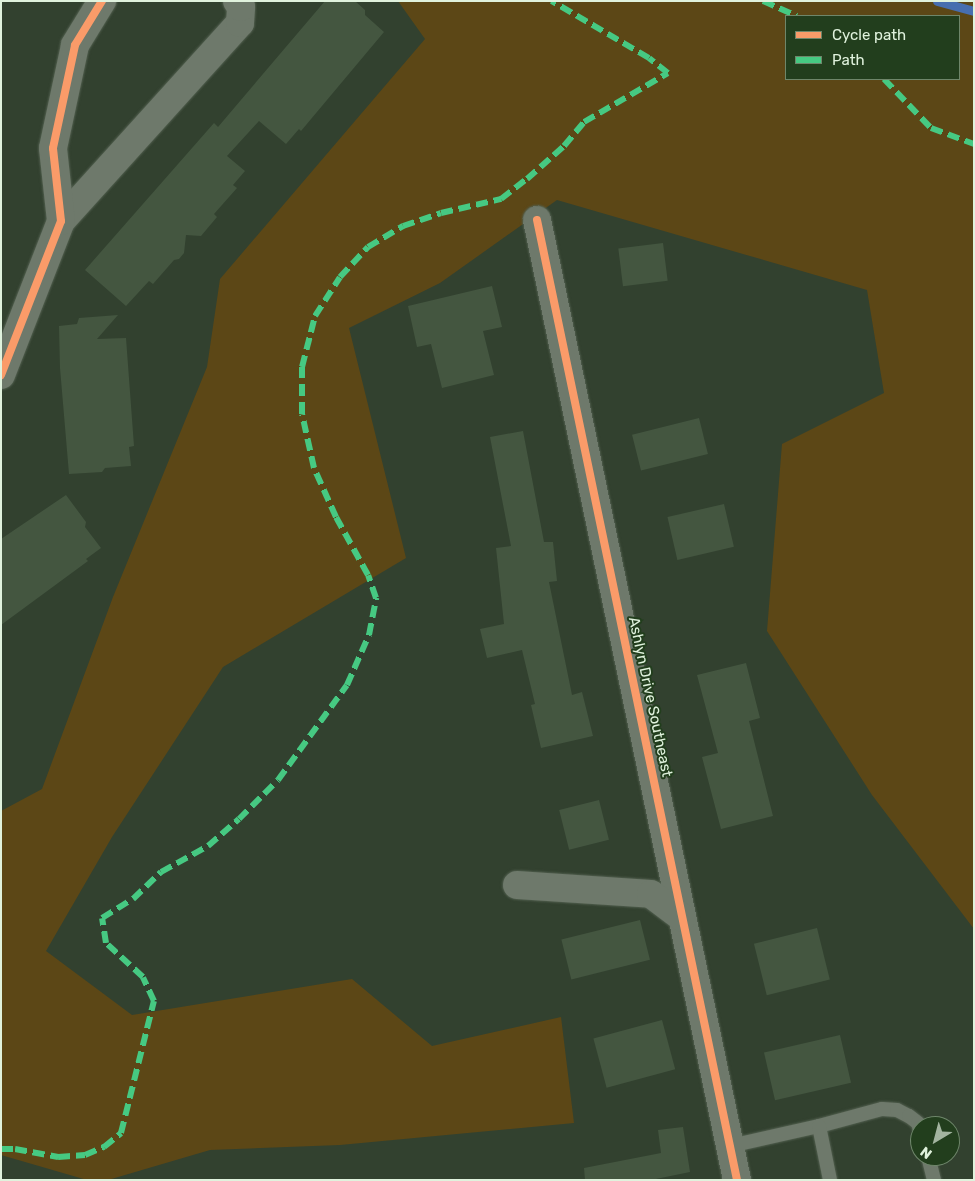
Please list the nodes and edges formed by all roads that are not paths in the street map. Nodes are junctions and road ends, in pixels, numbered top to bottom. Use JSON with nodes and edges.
{"nodes":[{"id":1,"x":102,"y":1,"type":"edge"},
{"id":2,"x":238,"y":1,"type":"edge"},
{"id":3,"x":537,"y":220,"type":"dead end"},
{"id":4,"x":60,"y":221,"type":"junction"},
{"id":5,"x":1,"y":375,"type":"edge"},
{"id":6,"x":517,"y":885,"type":"dead end"},
{"id":7,"x":682,"y":917,"type":"junction"},
{"id":8,"x":910,"y":1117,"type":"edge"},
{"id":9,"x":819,"y":1126,"type":"junction"},
{"id":10,"x":730,"y":1146,"type":"junction"},
{"id":11,"x":930,"y":1166,"type":"edge"},
{"id":12,"x":737,"y":1180,"type":"edge"},
{"id":13,"x":830,"y":1180,"type":"edge"},
{"id":14,"x":934,"y":1180,"type":"edge"}],
"edges":[{"from":1,"to":4,"type":"street"},
{"from":2,"to":4,"type":"street"},
{"from":3,"to":7,"type":"street","name":"Ashlyn Drive Southeast"},
{"from":4,"to":5,"type":"street"},
{"from":6,"to":7,"type":"street"},
{"from":7,"to":10,"type":"street","name":"Ashlyn Drive Southeast"},
{"from":8,"to":9,"type":"lane"},
{"from":9,"to":10,"type":"lane"},
{"from":9,"to":13,"type":"lane"},
{"from":10,"to":12,"type":"street","name":"Ashlyn Drive Southeast"},
{"from":11,"to":14,"type":"lane"}]}
